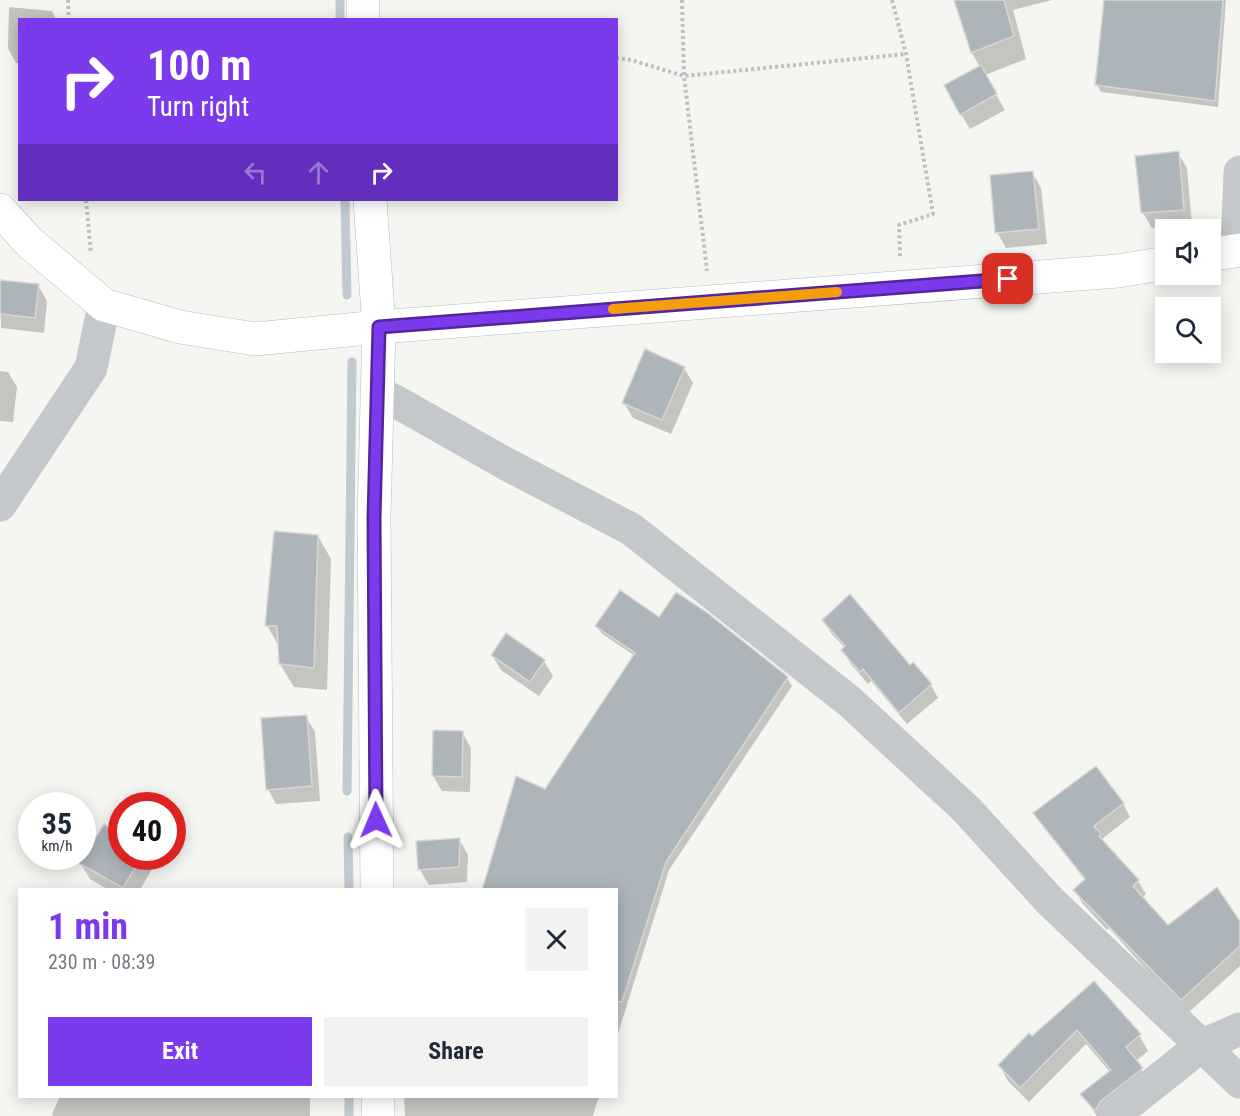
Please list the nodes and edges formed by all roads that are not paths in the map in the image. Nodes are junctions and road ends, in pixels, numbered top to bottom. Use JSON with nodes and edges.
{"nodes":[{"id":1,"x":363,"y":0,"type":"edge"},
{"id":2,"x":363,"y":18,"type":"edge"},
{"id":3,"x":1240,"y":172,"type":"edge"},
{"id":4,"x":370,"y":201,"type":"edge"},
{"id":5,"x":0,"y":210,"type":"edge"},
{"id":6,"x":1229,"y":252,"type":"edge"},
{"id":7,"x":1155,"y":264,"type":"edge"},
{"id":8,"x":104,"y":304,"type":"junction"},
{"id":9,"x":379,"y":327,"type":"junction"},
{"id":10,"x":378,"y":394,"type":"junction"},
{"id":11,"x":0,"y":505,"type":"edge"},
{"id":12,"x":377,"y":888,"type":"edge"},
{"id":13,"x":1240,"y":1029,"type":"edge"},
{"id":14,"x":1200,"y":1046,"type":"junction"},
{"id":15,"x":1240,"y":1082,"type":"edge"},
{"id":16,"x":378,"y":1098,"type":"edge"},
{"id":17,"x":378,"y":1116,"type":"edge"},
{"id":18,"x":1113,"y":1116,"type":"edge"}],
"edges":[{"from":1,"to":2,"type":"street"},
{"from":3,"to":6,"type":"street"},
{"from":4,"to":9,"type":"street"},
{"from":5,"to":8,"type":"street"},
{"from":7,"to":9,"type":"street"},
{"from":8,"to":9,"type":"street"},
{"from":8,"to":11,"type":"street"},
{"from":9,"to":10,"type":"street"},
{"from":10,"to":12,"type":"street"},
{"from":10,"to":14,"type":"street"},
{"from":13,"to":14,"type":"street"},
{"from":14,"to":15,"type":"street"},
{"from":14,"to":18,"type":"street"},
{"from":16,"to":17,"type":"street"}]}
